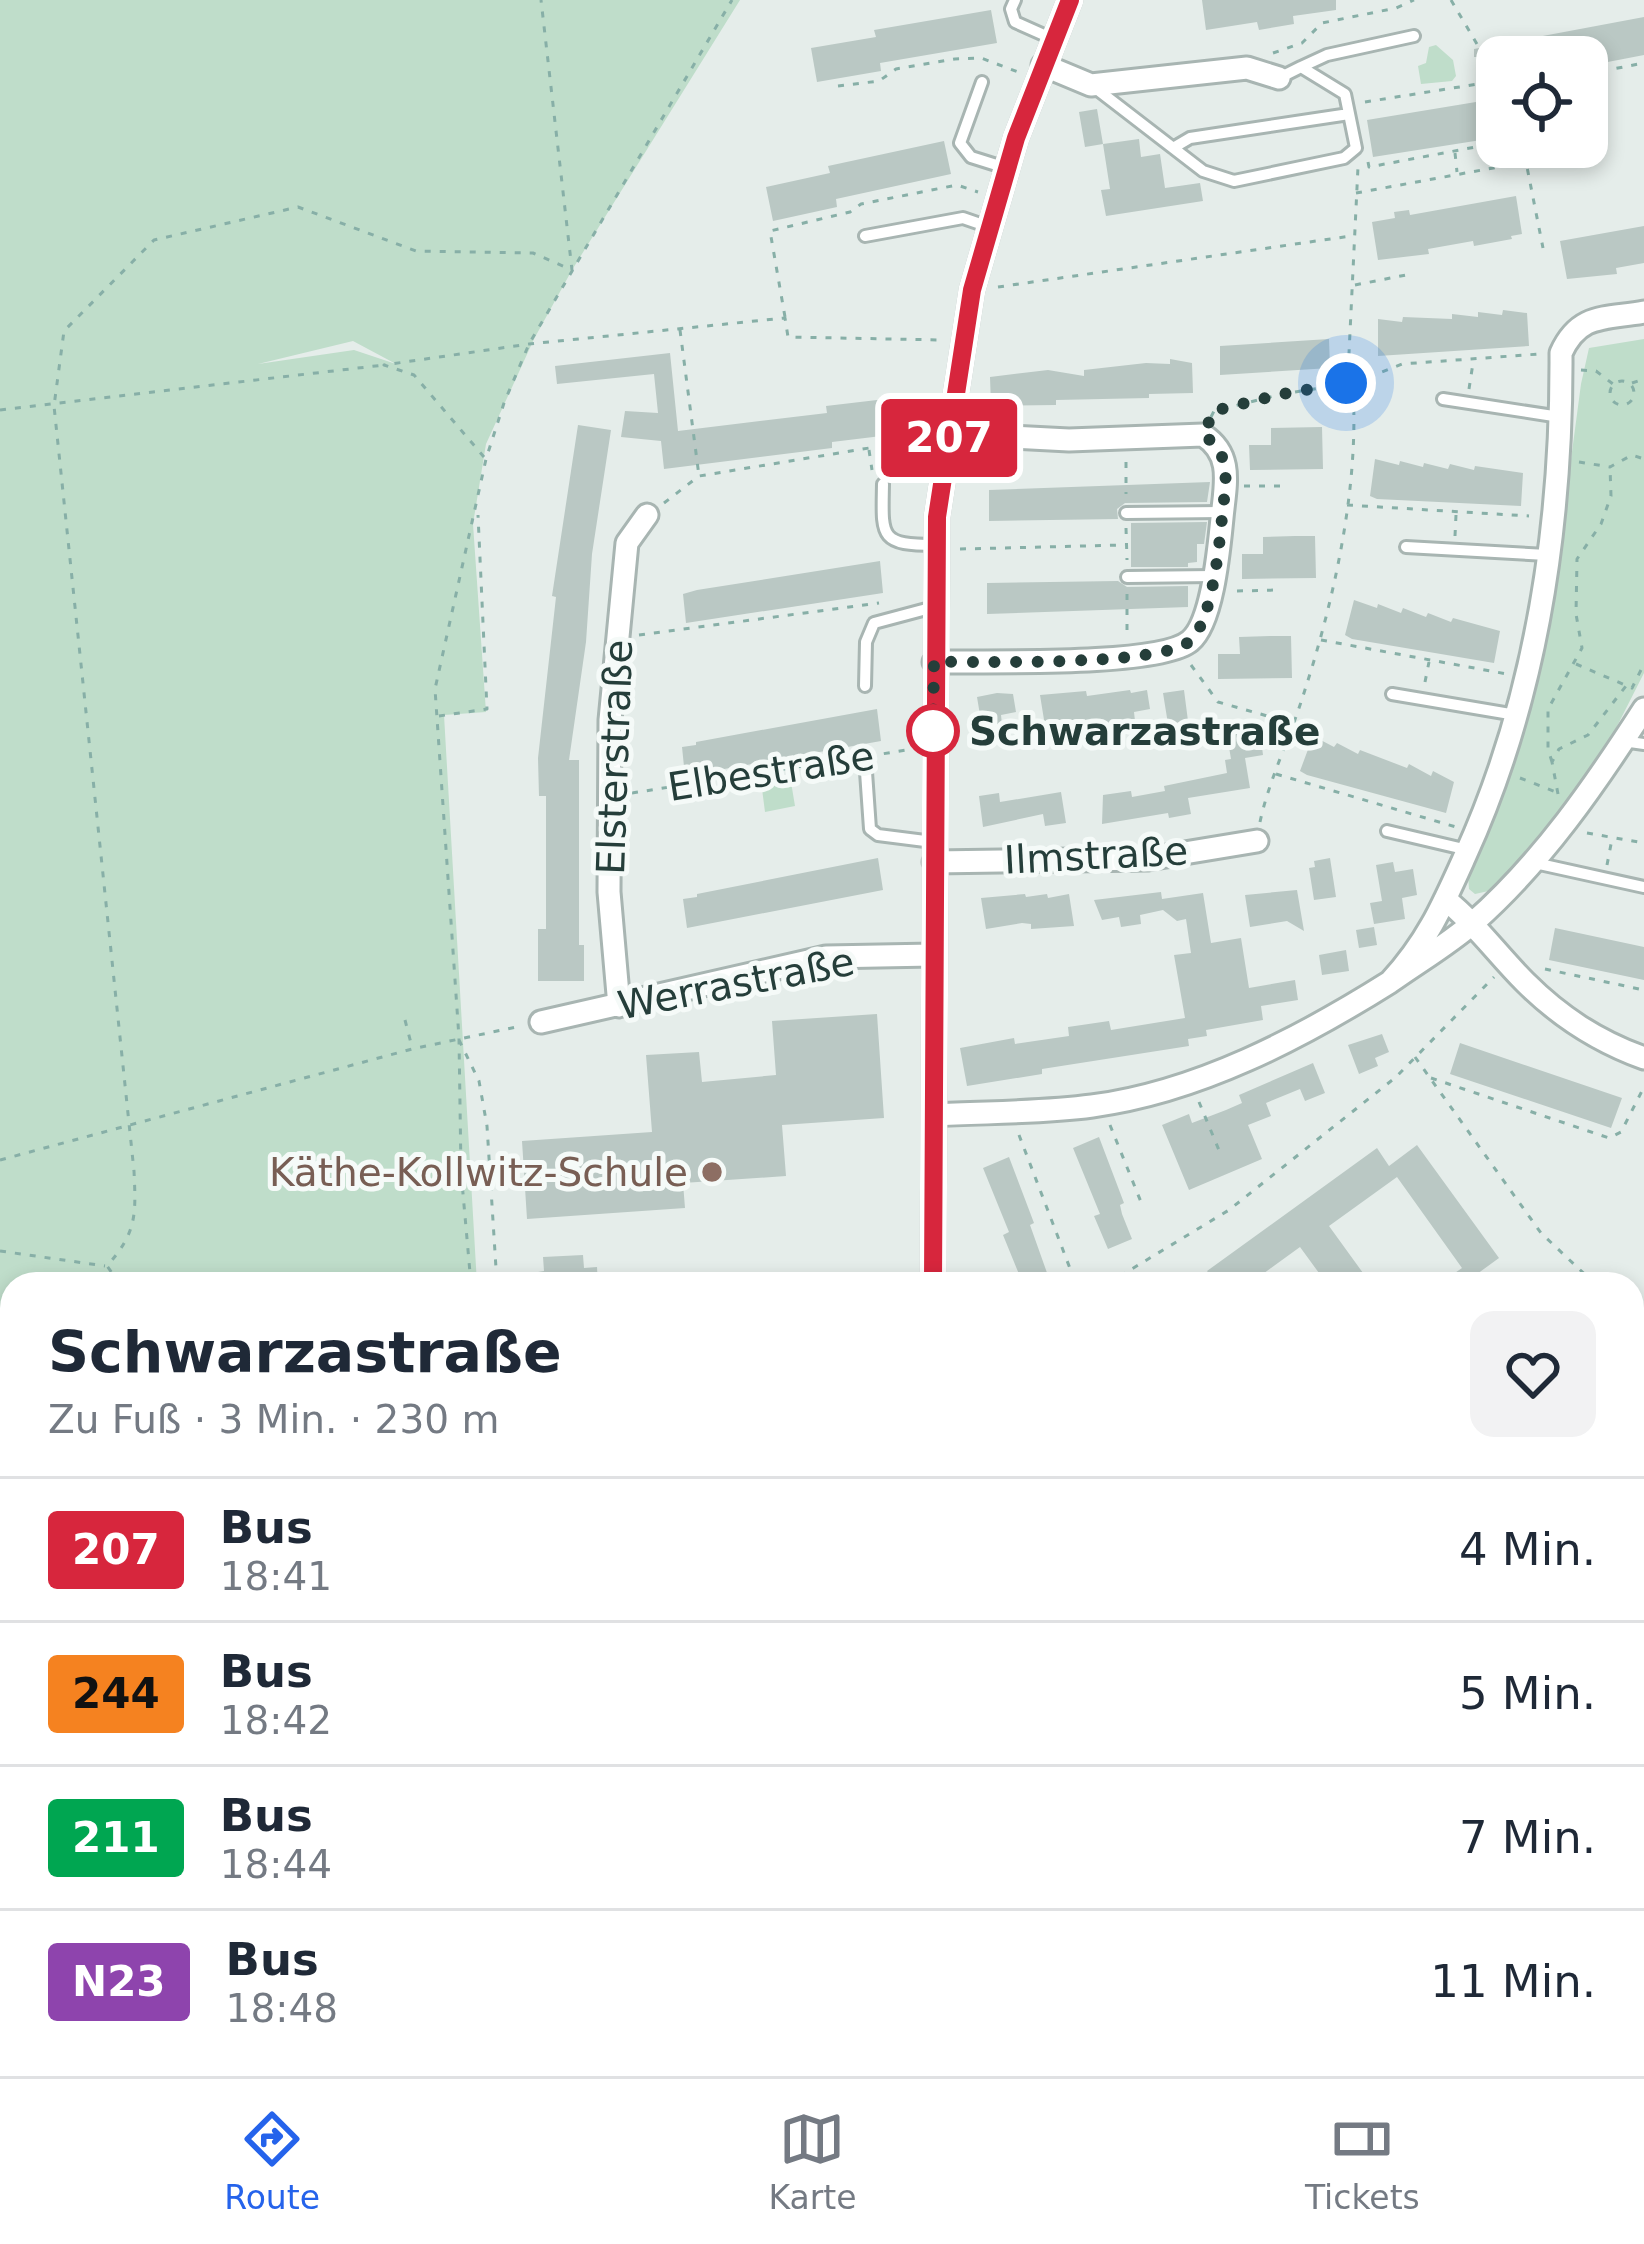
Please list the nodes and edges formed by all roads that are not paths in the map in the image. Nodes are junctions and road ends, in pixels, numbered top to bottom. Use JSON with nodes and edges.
{"nodes":[{"id":1,"x":1016,"y":0,"type":"edge"},
{"id":2,"x":1070,"y":0,"type":"edge"},
{"id":3,"x":1414,"y":36,"type":"dead end"},
{"id":4,"x":1053,"y":39,"type":"junction"},
{"id":5,"x":1301,"y":68,"type":"junction"},
{"id":6,"x":1040,"y":72,"type":"junction"},
{"id":7,"x":1279,"y":78,"type":"joint"},
{"id":8,"x":982,"y":82,"type":"dead end"},
{"id":9,"x":1091,"y":85,"type":"junction"},
{"id":10,"x":1349,"y":114,"type":"junction"},
{"id":11,"x":1173,"y":148,"type":"junction"},
{"id":12,"x":1006,"y":168,"type":"junction"},
{"id":13,"x":989,"y":227,"type":"junction"},
{"id":14,"x":866,"y":236,"type":"dead end"},
{"id":15,"x":1644,"y":312,"type":"edge"},
{"id":16,"x":1443,"y":399,"type":"dead end"},
{"id":17,"x":1560,"y":416,"type":"junction"},
{"id":18,"x":950,"y":434,"type":"junction"},
{"id":19,"x":883,"y":484,"type":"road end"},
{"id":20,"x":1222,"y":512,"type":"junction"},
{"id":21,"x":1126,"y":513,"type":"road end"},
{"id":22,"x":647,"y":515,"type":"road end"},
{"id":23,"x":935,"y":547,"type":"junction"},
{"id":24,"x":1406,"y":547,"type":"dead end"},
{"id":25,"x":1550,"y":555,"type":"junction"},
{"id":26,"x":1127,"y":578,"type":"road end"},
{"id":27,"x":1212,"y":583,"type":"junction"},
{"id":28,"x":934,"y":608,"type":"junction"},
{"id":29,"x":934,"y":662,"type":"junction"},
{"id":30,"x":865,"y":686,"type":"dead end"},
{"id":31,"x":1392,"y":694,"type":"dead end"},
{"id":32,"x":1644,"y":709,"type":"edge"},
{"id":33,"x":1516,"y":715,"type":"junction"},
{"id":34,"x":1634,"y":743,"type":"edge"},
{"id":35,"x":866,"y":772,"type":"dead end"},
{"id":36,"x":1387,"y":831,"type":"dead end"},
{"id":37,"x":1257,"y":842,"type":"road end"},
{"id":38,"x":1472,"y":842,"type":"junction"},
{"id":39,"x":933,"y":852,"type":"junction"},
{"id":40,"x":1532,"y":862,"type":"junction"},
{"id":41,"x":1644,"y":887,"type":"edge"},
{"id":42,"x":1445,"y":899,"type":"junction"},
{"id":43,"x":1474,"y":922,"type":"junction"},
{"id":44,"x":933,"y":955,"type":"junction"},
{"id":45,"x":1390,"y":982,"type":"junction"},
{"id":46,"x":619,"y":1006,"type":"junction"},
{"id":47,"x":541,"y":1022,"type":"road end"},
{"id":48,"x":1644,"y":1058,"type":"edge"},
{"id":49,"x":934,"y":1115,"type":"junction"},
{"id":50,"x":933,"y":1272,"type":"edge"}],
"edges":[{"from":1,"to":4,"type":"lane"},
{"from":2,"to":4,"type":"street","name":"Elbestraße"},
{"from":3,"to":5,"type":"lane"},
{"from":4,"to":6,"type":"street","name":"Elbestraße"},
{"from":5,"to":7,"type":"lane"},
{"from":5,"to":10,"type":"lane"},
{"from":6,"to":9,"type":"street"},
{"from":6,"to":12,"type":"street","name":"Elbestraße"},
{"from":7,"to":9,"type":"street"},
{"from":8,"to":12,"type":"lane"},
{"from":9,"to":11,"type":"lane"},
{"from":10,"to":11,"type":"lane"},
{"from":10,"to":11,"type":"lane"},
{"from":12,"to":13,"type":"street","name":"Elbestraße"},
{"from":13,"to":14,"type":"lane"},
{"from":13,"to":18,"type":"street","name":"Elbestraße"},
{"from":15,"to":17,"type":"street"},
{"from":16,"to":17,"type":"lane"},
{"from":17,"to":25,"type":"street"},
{"from":18,"to":20,"type":"street"},
{"from":18,"to":23,"type":"street","name":"Elbestraße"},
{"from":19,"to":23,"type":"lane"},
{"from":20,"to":21,"type":"lane"},
{"from":20,"to":27,"type":"street"},
{"from":22,"to":46,"type":"street","name":"Elsterstraße"},
{"from":23,"to":28,"type":"street","name":"Elbestraße"},
{"from":24,"to":25,"type":"lane"},
{"from":25,"to":33,"type":"street"},
{"from":26,"to":27,"type":"lane"},
{"from":27,"to":29,"type":"street"},
{"from":28,"to":29,"type":"street","name":"Elbestraße"},
{"from":28,"to":30,"type":"lane"},
{"from":29,"to":39,"type":"street","name":"Elbestraße"},
{"from":31,"to":33,"type":"lane"},
{"from":32,"to":34,"type":"street"},
{"from":33,"to":38,"type":"street"},
{"from":34,"to":40,"type":"street"},
{"from":35,"to":39,"type":"lane"},
{"from":36,"to":38,"type":"lane"},
{"from":37,"to":39,"type":"street","name":"Ilmstraße"},
{"from":38,"to":42,"type":"street"},
{"from":39,"to":44,"type":"street","name":"Elbestraße"},
{"from":40,"to":41,"type":"lane"},
{"from":40,"to":43,"type":"street"},
{"from":42,"to":43,"type":"street"},
{"from":42,"to":45,"type":"street"},
{"from":43,"to":45,"type":"street"},
{"from":43,"to":48,"type":"street"},
{"from":44,"to":46,"type":"street","name":"Werrastraße"},
{"from":44,"to":49,"type":"street","name":"Elbestraße"},
{"from":45,"to":49,"type":"street"},
{"from":46,"to":47,"type":"street","name":"Werrastraße"},
{"from":49,"to":50,"type":"street","name":"Elbestraße"}]}
